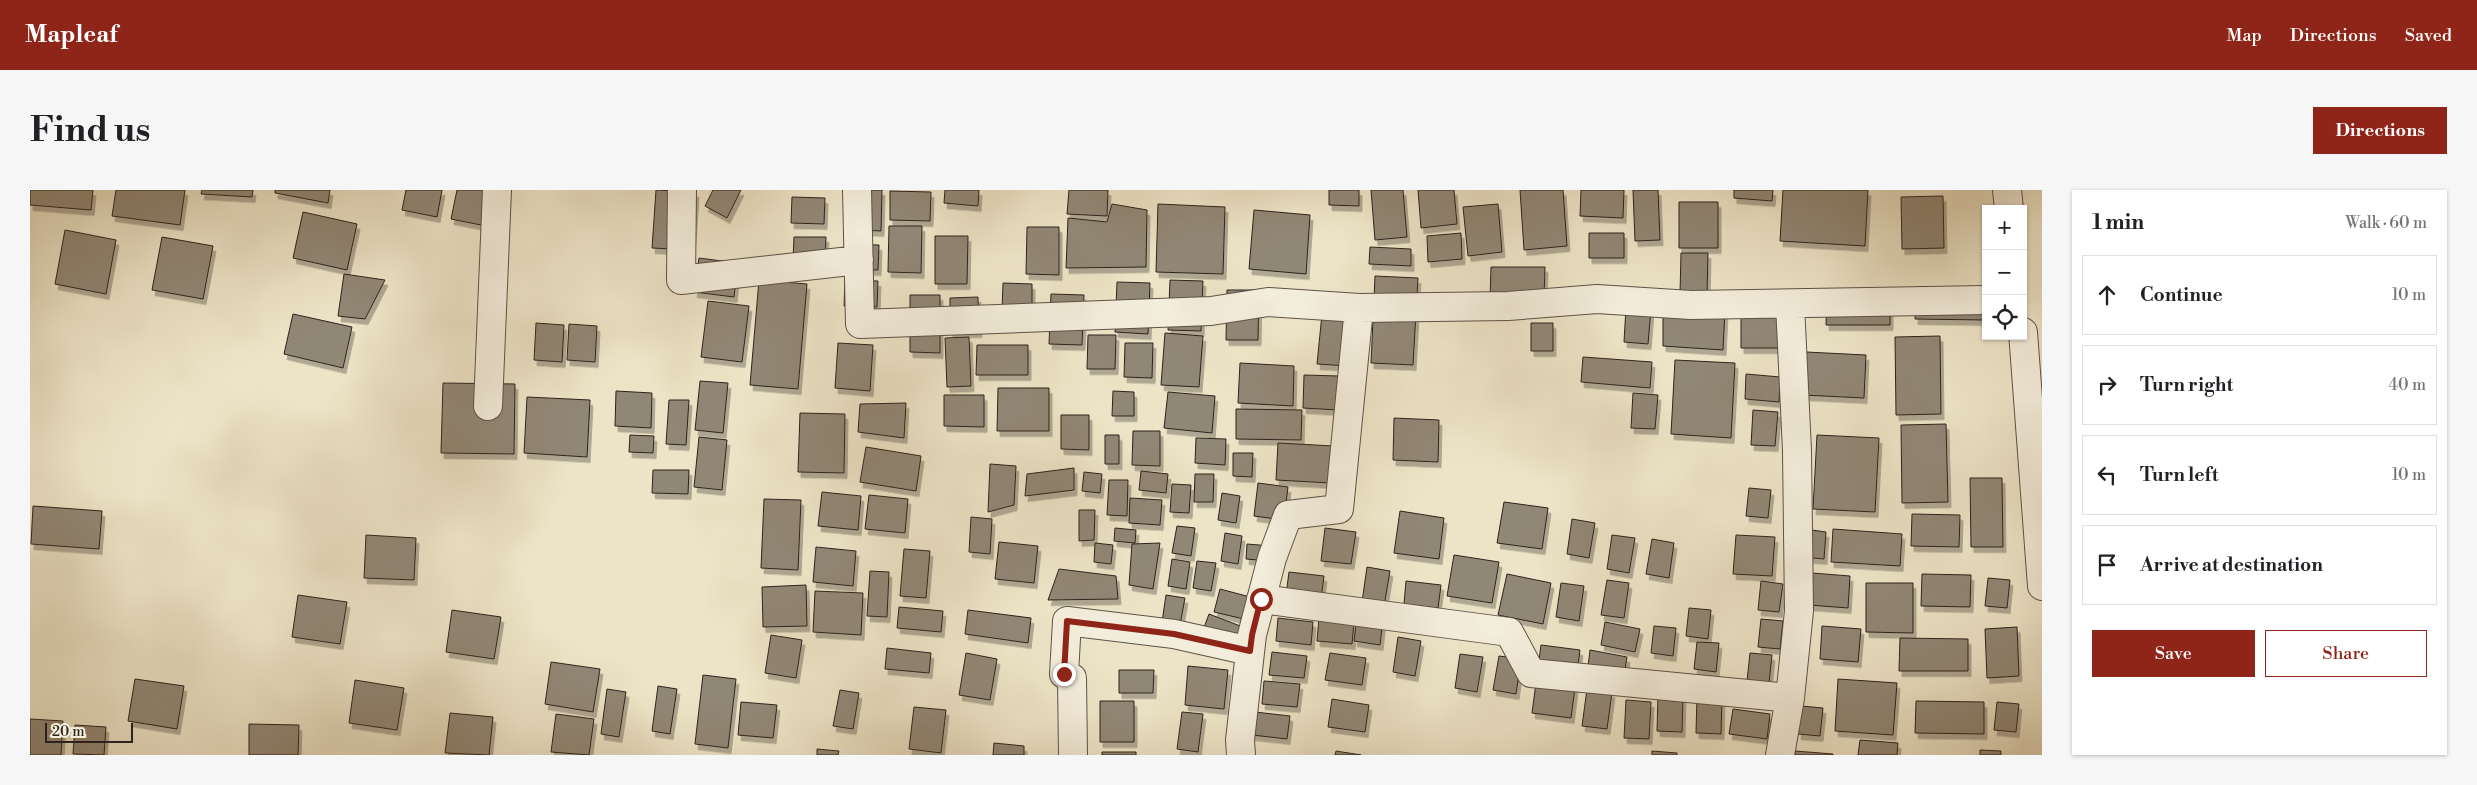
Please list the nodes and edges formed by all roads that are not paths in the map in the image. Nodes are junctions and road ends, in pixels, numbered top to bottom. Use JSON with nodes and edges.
{"nodes":[{"id":1,"x":498,"y":190,"type":"edge"},
{"id":2,"x":682,"y":190,"type":"edge"},
{"id":3,"x":857,"y":190,"type":"edge"},
{"id":4,"x":2007,"y":190,"type":"edge"},
{"id":5,"x":2009,"y":205,"type":"edge"},
{"id":6,"x":859,"y":260,"type":"junction"},
{"id":7,"x":1982,"y":300,"type":"edge"},
{"id":8,"x":1790,"y":304,"type":"junction"},
{"id":9,"x":1359,"y":308,"type":"junction"},
{"id":10,"x":2024,"y":340,"type":"edge"},
{"id":11,"x":488,"y":406,"type":"dead end"},
{"id":12,"x":2042,"y":586,"type":"edge"},
{"id":13,"x":1261,"y":599,"type":"junction"},
{"id":14,"x":1250,"y":651,"type":"junction"},
{"id":15,"x":1790,"y":698,"type":"junction"},
{"id":16,"x":1073,"y":755,"type":"edge"},
{"id":17,"x":1241,"y":755,"type":"edge"},
{"id":18,"x":1780,"y":755,"type":"edge"}],
"edges":[{"from":1,"to":11,"type":"street"},
{"from":2,"to":6,"type":"street"},
{"from":3,"to":6,"type":"street"},
{"from":4,"to":5,"type":"street"},
{"from":6,"to":9,"type":"street"},
{"from":7,"to":8,"type":"street"},
{"from":8,"to":9,"type":"street"},
{"from":8,"to":15,"type":"street"},
{"from":9,"to":13,"type":"street"},
{"from":10,"to":12,"type":"street"},
{"from":13,"to":14,"type":"street"},
{"from":13,"to":15,"type":"street"},
{"from":14,"to":16,"type":"street"},
{"from":14,"to":17,"type":"street"},
{"from":15,"to":18,"type":"street"}]}
